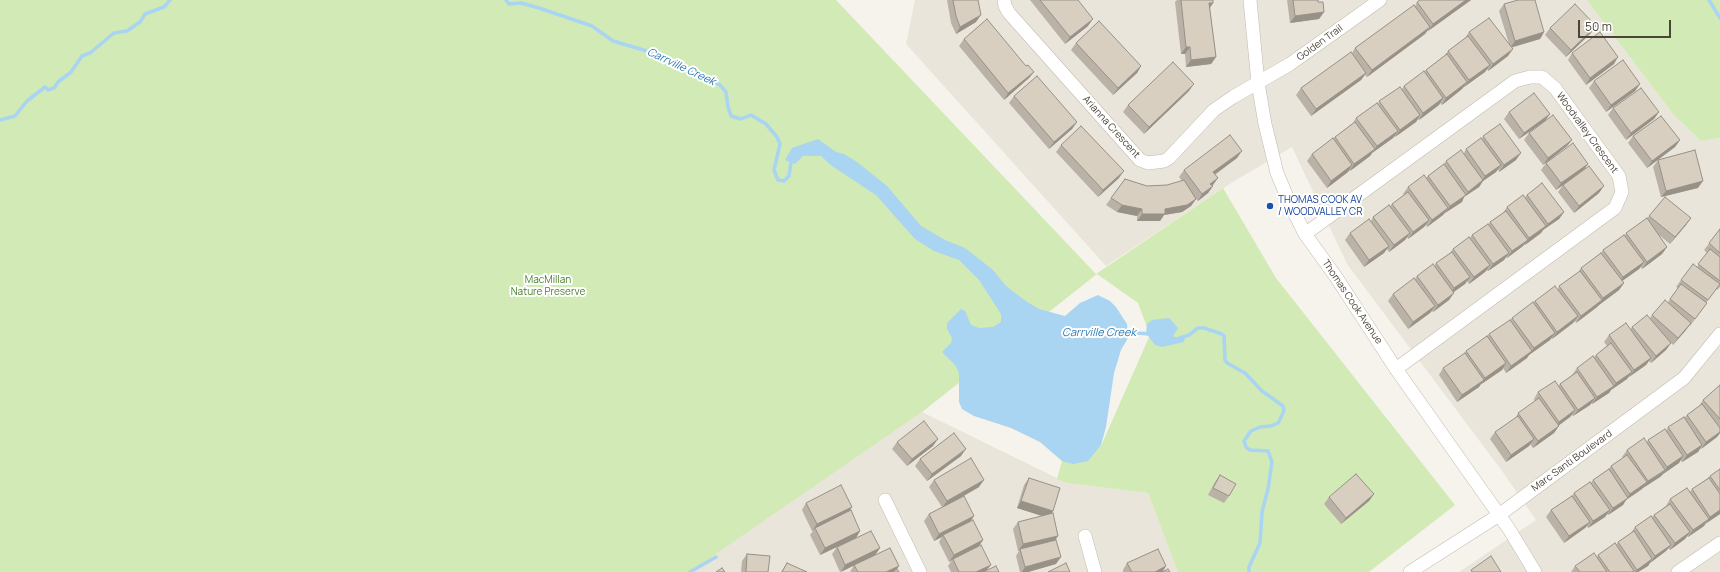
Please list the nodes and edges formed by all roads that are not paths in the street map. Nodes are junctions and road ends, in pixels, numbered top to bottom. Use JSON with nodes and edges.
{"nodes":[{"id":1,"x":1004,"y":0,"type":"edge"},
{"id":2,"x":1250,"y":0,"type":"edge"},
{"id":3,"x":1380,"y":0,"type":"edge"},
{"id":4,"x":1258,"y":83,"type":"junction"},
{"id":5,"x":1306,"y":234,"type":"junction"},
{"id":6,"x":1720,"y":334,"type":"edge"},
{"id":7,"x":1396,"y":369,"type":"junction"},
{"id":8,"x":885,"y":500,"type":"dead end"},
{"id":9,"x":1499,"y":515,"type":"junction"},
{"id":10,"x":1086,"y":536,"type":"dead end"},
{"id":11,"x":1720,"y":543,"type":"edge"},
{"id":12,"x":920,"y":572,"type":"edge"},
{"id":13,"x":1095,"y":572,"type":"edge"},
{"id":14,"x":1410,"y":572,"type":"edge"},
{"id":15,"x":1535,"y":572,"type":"edge"},
{"id":16,"x":1678,"y":572,"type":"edge"}],
"edges":[{"from":1,"to":4,"type":"street","name":"Arianna Crescent"},
{"from":2,"to":4,"type":"street","name":"Thomas Cook Avenue"},
{"from":3,"to":4,"type":"street","name":"Golden Trail"},
{"from":4,"to":5,"type":"street","name":"Thomas Cook Avenue"},
{"from":5,"to":7,"type":"street","name":"Thomas Cook Avenue"},
{"from":5,"to":7,"type":"street","name":"Woodvalley Crescent"},
{"from":6,"to":9,"type":"street","name":"Marc Santi Boulevard"},
{"from":7,"to":9,"type":"street","name":"Thomas Cook Avenue"},
{"from":8,"to":12,"type":"street"},
{"from":9,"to":14,"type":"street","name":"Marc Santi Boulevard"},
{"from":9,"to":15,"type":"street","name":"Thomas Cook Avenue"},
{"from":10,"to":13,"type":"street"},
{"from":11,"to":16,"type":"street"}]}
